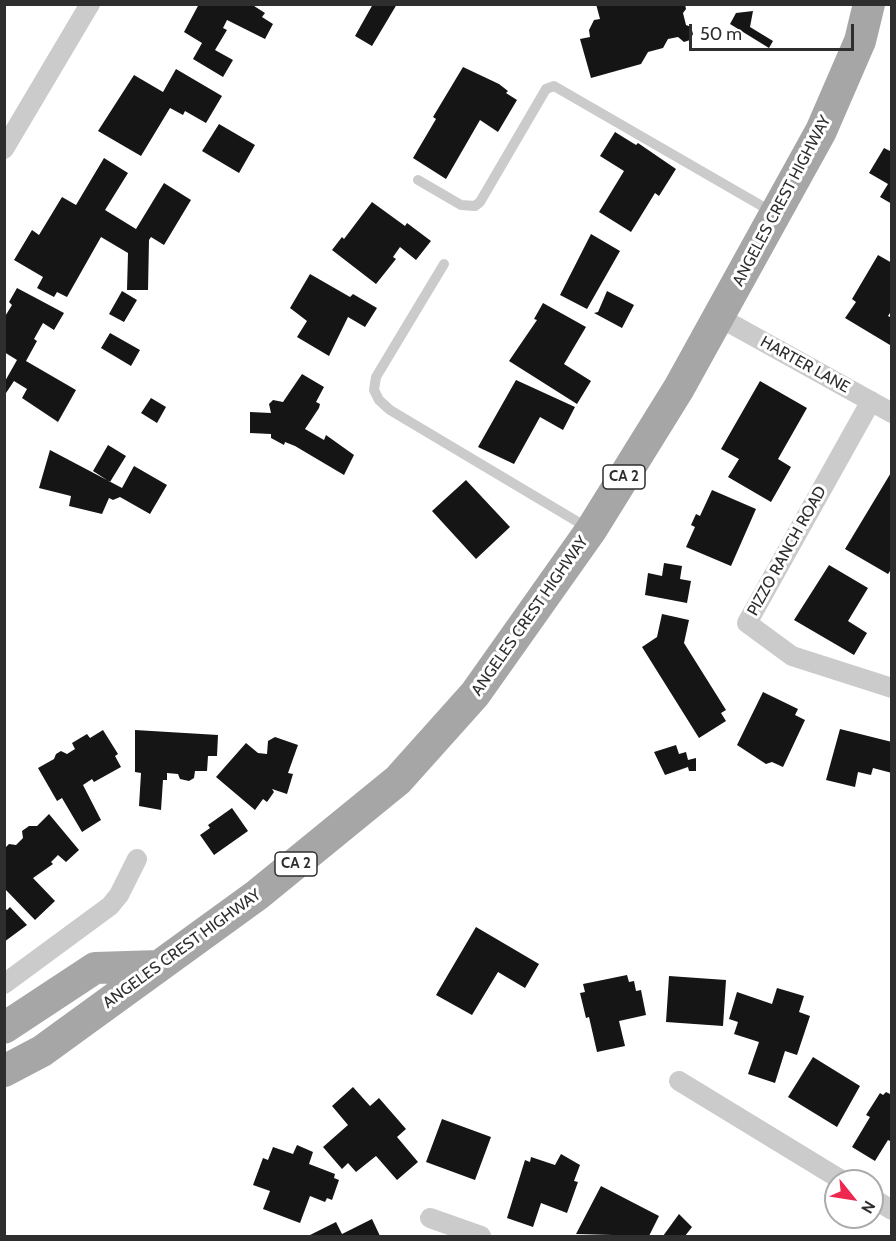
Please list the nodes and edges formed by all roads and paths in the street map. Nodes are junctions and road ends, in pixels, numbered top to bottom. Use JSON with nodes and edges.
{"nodes":[{"id":1,"x":90,"y":4,"type":"edge"},
{"id":2,"x":869,"y":4,"type":"edge"},
{"id":3,"x":4,"y":149,"type":"edge"},
{"id":4,"x":418,"y":180,"type":"dead end"},
{"id":5,"x":777,"y":215,"type":"junction"},
{"id":6,"x":444,"y":264,"type":"dead end"},
{"id":7,"x":719,"y":317,"type":"junction"},
{"id":8,"x":871,"y":401,"type":"junction"},
{"id":9,"x":891,"y":413,"type":"edge"},
{"id":10,"x":591,"y":530,"type":"junction"},
{"id":11,"x":891,"y":688,"type":"edge"},
{"id":12,"x":138,"y":859,"type":"dead end"},
{"id":13,"x":159,"y":966,"type":"junction"},
{"id":14,"x":4,"y":984,"type":"edge"},
{"id":15,"x":4,"y":1028,"type":"edge"},
{"id":16,"x":4,"y":1071,"type":"edge"},
{"id":17,"x":679,"y":1081,"type":"dead end"},
{"id":18,"x":824,"y":1169,"type":"edge"},
{"id":19,"x":430,"y":1218,"type":"dead end"},
{"id":20,"x":481,"y":1236,"type":"edge"}],
"edges":[{"from":1,"to":3,"type":"street"},
{"from":2,"to":5,"type":"main road","name":"ANGELES CREST HIGHWAY","number":"CA 2"},
{"from":4,"to":5,"type":"lane"},
{"from":5,"to":7,"type":"main road","name":"ANGELES CREST HIGHWAY","number":"CA 2"},
{"from":6,"to":10,"type":"lane"},
{"from":7,"to":8,"type":"street","name":"HARTER LANE"},
{"from":7,"to":10,"type":"main road","name":"ANGELES CREST HIGHWAY","number":"CA 2"},
{"from":8,"to":9,"type":"street","name":"HARTER LANE"},
{"from":8,"to":11,"type":"street","name":"PIZZO RANCH ROAD"},
{"from":10,"to":13,"type":"main road","name":"ANGELES CREST HIGHWAY","number":"CA 2"},
{"from":12,"to":14,"type":"street"},
{"from":13,"to":15,"type":"main road"},
{"from":13,"to":16,"type":"main road","name":"ANGELES CREST HIGHWAY","number":"CA 2"},
{"from":17,"to":18,"type":"street"},
{"from":19,"to":20,"type":"street"}]}
